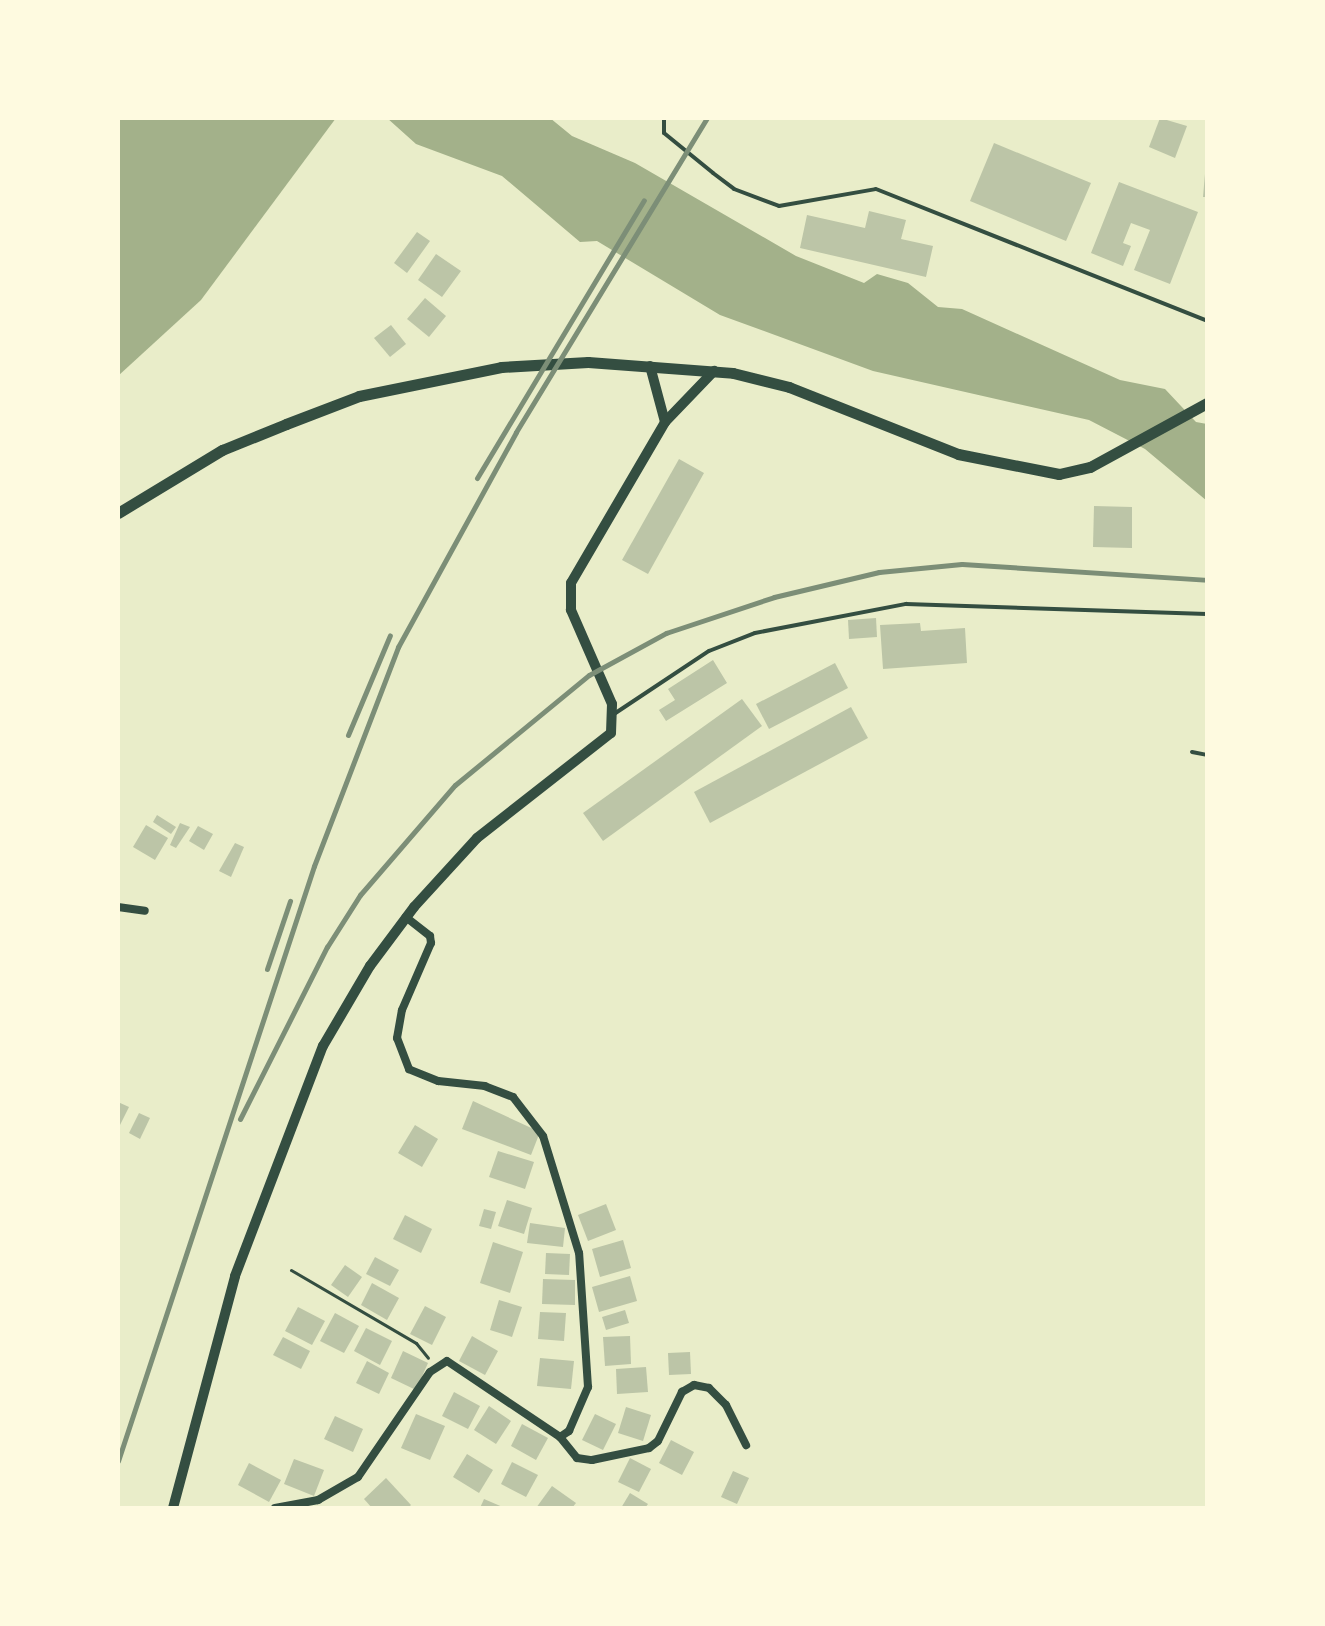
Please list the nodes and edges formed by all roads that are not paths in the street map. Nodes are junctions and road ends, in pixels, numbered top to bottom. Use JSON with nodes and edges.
{"nodes":[{"id":1,"x":664,"y":118,"type":"edge"},
{"id":2,"x":1207,"y":321,"type":"edge"},
{"id":3,"x":650,"y":366,"type":"junction"},
{"id":4,"x":714,"y":371,"type":"junction"},
{"id":5,"x":1207,"y":403,"type":"edge"},
{"id":6,"x":665,"y":422,"type":"junction"},
{"id":7,"x":118,"y":513,"type":"edge"},
{"id":8,"x":1207,"y":614,"type":"edge"},
{"id":9,"x":614,"y":714,"type":"junction"},
{"id":10,"x":1192,"y":752,"type":"dead end"},
{"id":11,"x":1207,"y":755,"type":"edge"},
{"id":12,"x":118,"y":907,"type":"edge"},
{"id":13,"x":145,"y":911,"type":"dead end"},
{"id":14,"x":406,"y":917,"type":"junction"},
{"id":15,"x":560,"y":1437,"type":"junction"},
{"id":16,"x":746,"y":1445,"type":"dead end"},
{"id":17,"x":173,"y":1508,"type":"edge"},
{"id":18,"x":275,"y":1508,"type":"edge"}],
"edges":[{"from":1,"to":2,"type":"lane"},
{"from":3,"to":4,"type":"main road"},
{"from":3,"to":6,"type":"street"},
{"from":3,"to":7,"type":"main road"},
{"from":4,"to":5,"type":"main road"},
{"from":4,"to":6,"type":"street"},
{"from":6,"to":9,"type":"street"},
{"from":8,"to":9,"type":"lane"},
{"from":9,"to":14,"type":"street"},
{"from":10,"to":11,"type":"lane"},
{"from":12,"to":13,"type":"street"},
{"from":14,"to":15,"type":"street"},
{"from":14,"to":17,"type":"street"},
{"from":15,"to":16,"type":"street"},
{"from":15,"to":18,"type":"street"}]}
